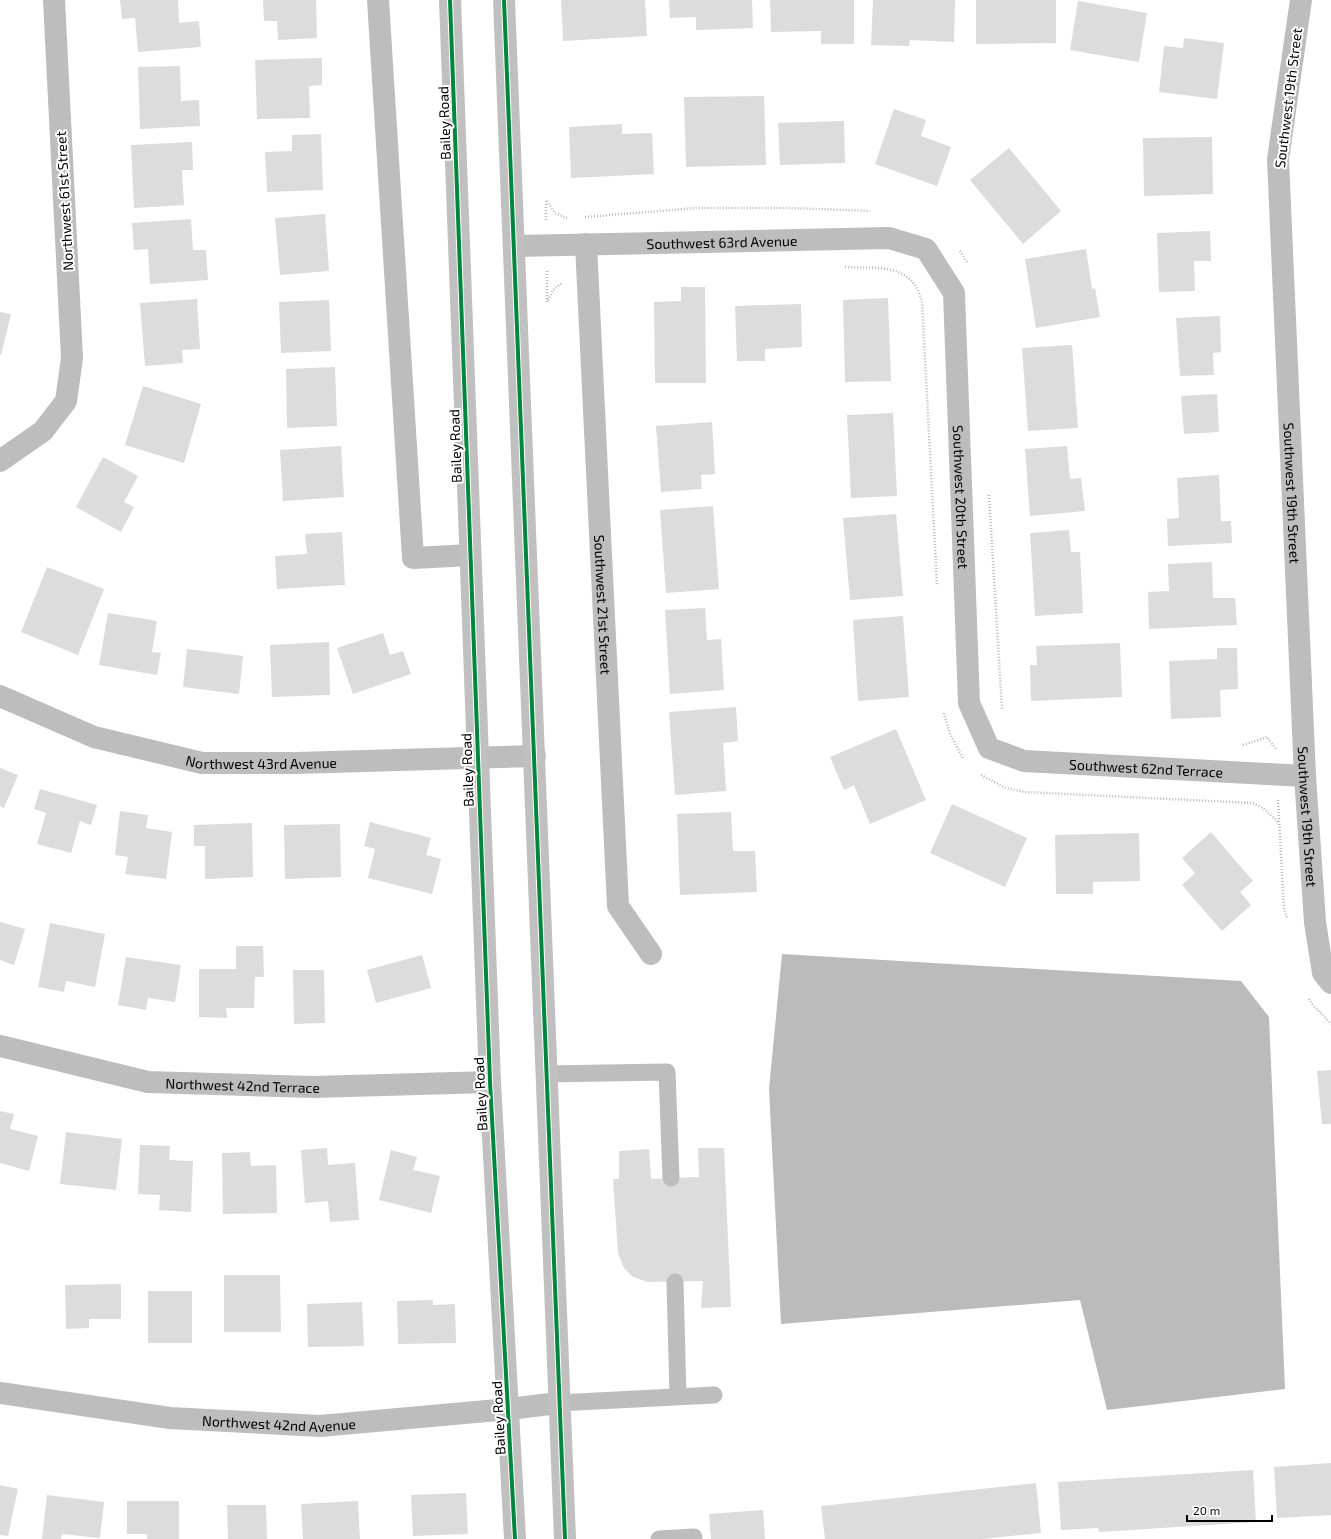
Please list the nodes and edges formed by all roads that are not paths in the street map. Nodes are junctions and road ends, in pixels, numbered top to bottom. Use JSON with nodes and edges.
{"nodes":[{"id":1,"x":54,"y":0,"type":"edge"},
{"id":2,"x":378,"y":0,"type":"edge"},
{"id":3,"x":450,"y":0,"type":"edge"},
{"id":4,"x":504,"y":0,"type":"edge"},
{"id":5,"x":1301,"y":0,"type":"edge"},
{"id":6,"x":586,"y":244,"type":"junction"},
{"id":7,"x":516,"y":246,"type":"junction"},
{"id":8,"x":926,"y":249,"type":"joint"},
{"id":9,"x":0,"y":461,"type":"edge"},
{"id":10,"x":470,"y":555,"type":"junction"},
{"id":11,"x":0,"y":696,"type":"edge"},
{"id":12,"x":989,"y":748,"type":"joint"},
{"id":13,"x":535,"y":756,"type":"junction"},
{"id":14,"x":478,"y":758,"type":"junction"},
{"id":15,"x":1305,"y":776,"type":"junction"},
{"id":16,"x":651,"y":954,"type":"dead end"},
{"id":17,"x":1331,"y":983,"type":"edge"},
{"id":18,"x":0,"y":1046,"type":"edge"},
{"id":19,"x":545,"y":1074,"type":"junction"},
{"id":20,"x":490,"y":1082,"type":"junction"},
{"id":21,"x":671,"y":1178,"type":"dead end"},
{"id":22,"x":675,"y":1282,"type":"dead end"},
{"id":23,"x":0,"y":1392,"type":"edge"},
{"id":24,"x":714,"y":1394,"type":"dead end"},
{"id":25,"x":678,"y":1396,"type":"junction"},
{"id":26,"x":558,"y":1403,"type":"junction"},
{"id":27,"x":509,"y":1409,"type":"junction"},
{"id":28,"x":694,"y":1537,"type":"dead end"},
{"id":29,"x":515,"y":1539,"type":"edge"},
{"id":30,"x":565,"y":1539,"type":"edge"},
{"id":31,"x":659,"y":1539,"type":"edge"}],
"edges":[{"from":1,"to":9,"type":"street","name":"Northwest 61st Street"},
{"from":2,"to":10,"type":"street"},
{"from":3,"to":10,"type":"street","name":"Bailey Road"},
{"from":4,"to":7,"type":"street"},
{"from":5,"to":15,"type":"street","name":"Southwest 19th Street"},
{"from":6,"to":7,"type":"street","name":"Southwest 63rd Avenue"},
{"from":6,"to":8,"type":"street","name":"Southwest 63rd Avenue"},
{"from":6,"to":16,"type":"street","name":"Southwest 21st Street"},
{"from":7,"to":13,"type":"street"},
{"from":8,"to":12,"type":"street","name":"Southwest 20th Street"},
{"from":10,"to":14,"type":"street","name":"Bailey Road"},
{"from":11,"to":14,"type":"street","name":"Northwest 43rd Avenue"},
{"from":12,"to":15,"type":"street","name":"Southwest 62nd Terrace"},
{"from":13,"to":14,"type":"street","name":"Northwest 43rd Avenue"},
{"from":13,"to":19,"type":"street"},
{"from":14,"to":20,"type":"street","name":"Bailey Road"},
{"from":15,"to":17,"type":"street","name":"Southwest 19th Street"},
{"from":18,"to":20,"type":"street","name":"Northwest 42nd Terrace"},
{"from":19,"to":21,"type":"lane"},
{"from":19,"to":26,"type":"street"},
{"from":20,"to":27,"type":"street","name":"Bailey Road"},
{"from":22,"to":25,"type":"lane"},
{"from":23,"to":27,"type":"street","name":"Northwest 42nd Avenue"},
{"from":24,"to":25,"type":"lane"},
{"from":25,"to":26,"type":"lane"},
{"from":26,"to":27,"type":"street","name":"Northwest 42nd Avenue"},
{"from":26,"to":30,"type":"street"},
{"from":27,"to":29,"type":"street","name":"Bailey Road"},
{"from":28,"to":31,"type":"lane"}]}
